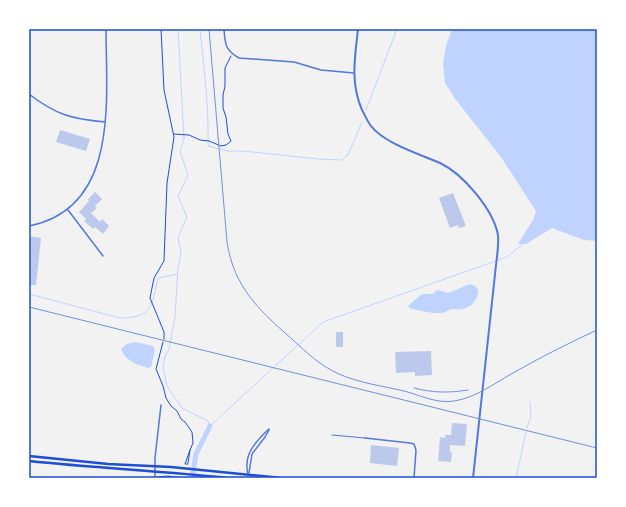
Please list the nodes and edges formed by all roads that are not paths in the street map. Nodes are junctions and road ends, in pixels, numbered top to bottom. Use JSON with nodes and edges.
{"nodes":[{"id":1,"x":106,"y":29,"type":"edge"},
{"id":2,"x":224,"y":29,"type":"edge"},
{"id":3,"x":358,"y":29,"type":"edge"},
{"id":4,"x":354,"y":73,"type":"junction"},
{"id":5,"x":29,"y":94,"type":"edge"},
{"id":6,"x":105,"y":122,"type":"junction"},
{"id":7,"x":67,"y":209,"type":"junction"},
{"id":8,"x":29,"y":226,"type":"edge"},
{"id":9,"x":103,"y":256,"type":"dead end"},
{"id":10,"x":161,"y":405,"type":"dead end"},
{"id":11,"x":332,"y":435,"type":"dead end"},
{"id":12,"x":365,"y":438,"type":"joint"},
{"id":13,"x":29,"y":456,"type":"edge"},
{"id":14,"x":29,"y":461,"type":"edge"},
{"id":15,"x":155,"y":465,"type":"junction"},
{"id":16,"x":155,"y":471,"type":"junction"},
{"id":17,"x":248,"y":476,"type":"edge"},
{"id":18,"x":155,"y":478,"type":"edge"},
{"id":19,"x":228,"y":478,"type":"edge"},
{"id":20,"x":282,"y":478,"type":"edge"},
{"id":21,"x":414,"y":478,"type":"edge"},
{"id":22,"x":473,"y":478,"type":"edge"}],
"edges":[{"from":1,"to":6,"type":"street"},
{"from":2,"to":4,"type":"street"},
{"from":3,"to":4,"type":"street"},
{"from":4,"to":22,"type":"street"},
{"from":5,"to":6,"type":"street"},
{"from":6,"to":7,"type":"street"},
{"from":7,"to":8,"type":"street"},
{"from":7,"to":9,"type":"street"},
{"from":10,"to":15,"type":"street"},
{"from":11,"to":12,"type":"lane"},
{"from":12,"to":21,"type":"street"},
{"from":13,"to":15,"type":"main road"},
{"from":14,"to":16,"type":"main road"},
{"from":15,"to":16,"type":"street"},
{"from":15,"to":17,"type":"main road"},
{"from":16,"to":18,"type":"street"},
{"from":16,"to":19,"type":"main road"},
{"from":17,"to":17,"type":"street"},
{"from":17,"to":20,"type":"main road"}]}
